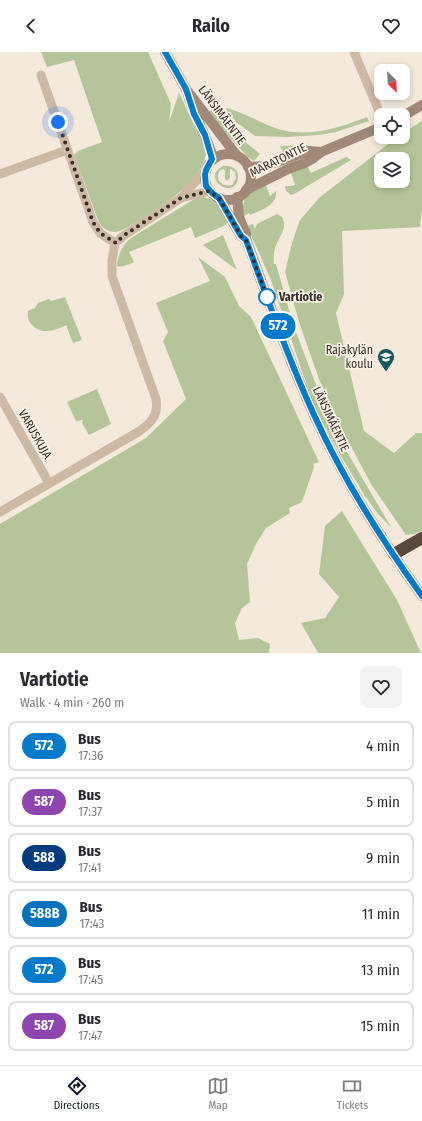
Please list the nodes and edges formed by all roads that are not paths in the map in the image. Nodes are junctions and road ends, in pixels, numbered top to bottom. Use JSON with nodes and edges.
{"nodes":[{"id":1,"x":165,"y":52,"type":"edge"},
{"id":2,"x":354,"y":52,"type":"edge"},
{"id":3,"x":41,"y":75,"type":"dead end"},
{"id":4,"x":186,"y":89,"type":"junction"},
{"id":5,"x":422,"y":105,"type":"edge"},
{"id":6,"x":378,"y":108,"type":"edge"},
{"id":7,"x":410,"y":112,"type":"edge"},
{"id":8,"x":374,"y":129,"type":"edge"},
{"id":9,"x":67,"y":150,"type":"junction"},
{"id":10,"x":321,"y":152,"type":"junction"},
{"id":11,"x":237,"y":156,"type":"junction"},
{"id":12,"x":212,"y":159,"type":"junction"},
{"id":13,"x":248,"y":166,"type":"junction"},
{"id":14,"x":206,"y":170,"type":"junction"},
{"id":15,"x":0,"y":174,"type":"edge"},
{"id":16,"x":246,"y":190,"type":"junction"},
{"id":17,"x":209,"y":191,"type":"junction"},
{"id":18,"x":237,"y":197,"type":"junction"},
{"id":19,"x":181,"y":198,"type":"junction"},
{"id":20,"x":219,"y":198,"type":"junction"},
{"id":21,"x":246,"y":240,"type":"junction"},
{"id":22,"x":116,"y":243,"type":"junction"},
{"id":23,"x":0,"y":397,"type":"edge"},
{"id":24,"x":49,"y":483,"type":"junction"},
{"id":25,"x":0,"y":512,"type":"edge"},
{"id":26,"x":422,"y":538,"type":"edge"},
{"id":27,"x":394,"y":554,"type":"junction"},
{"id":28,"x":422,"y":596,"type":"edge"}],
"edges":[{"from":1,"to":4,"type":"main road","name":"LÄNSIMÄENTIE"},
{"from":2,"to":6,"type":"street"},
{"from":3,"to":9,"type":"street"},
{"from":4,"to":11,"type":"main road","name":"LÄNSIMÄENTIE"},
{"from":4,"to":12,"type":"main road","name":"LÄNSIMÄENTIE"},
{"from":5,"to":7,"type":"main road"},
{"from":8,"to":10,"type":"main road","name":"MARATONTIE"},
{"from":9,"to":15,"type":"street"},
{"from":9,"to":22,"type":"street"},
{"from":10,"to":13,"type":"main road","name":"MARATONTIE"},
{"from":10,"to":16,"type":"main road","name":"MARATONTIE"},
{"from":11,"to":12,"type":"main road"},
{"from":11,"to":13,"type":"main road"},
{"from":12,"to":14,"type":"main road"},
{"from":13,"to":16,"type":"main road"},
{"from":14,"to":17,"type":"main road"},
{"from":14,"to":19,"type":"street"},
{"from":16,"to":18,"type":"main road"},
{"from":17,"to":19,"type":"street"},
{"from":17,"to":20,"type":"main road"},
{"from":18,"to":20,"type":"main road"},
{"from":18,"to":21,"type":"main road","name":"LÄNSIMÄENTIE"},
{"from":19,"to":22,"type":"street"},
{"from":20,"to":21,"type":"main road","name":"LÄNSIMÄENTIE"},
{"from":21,"to":27,"type":"main road","name":"LÄNSIMÄENTIE"},
{"from":22,"to":24,"type":"street"},
{"from":23,"to":24,"type":"street","name":"VARUSKUJA"},
{"from":24,"to":25,"type":"street"},
{"from":26,"to":27,"type":"highway"},
{"from":27,"to":28,"type":"main road","name":"LÄNSIMÄENTIE"}]}
